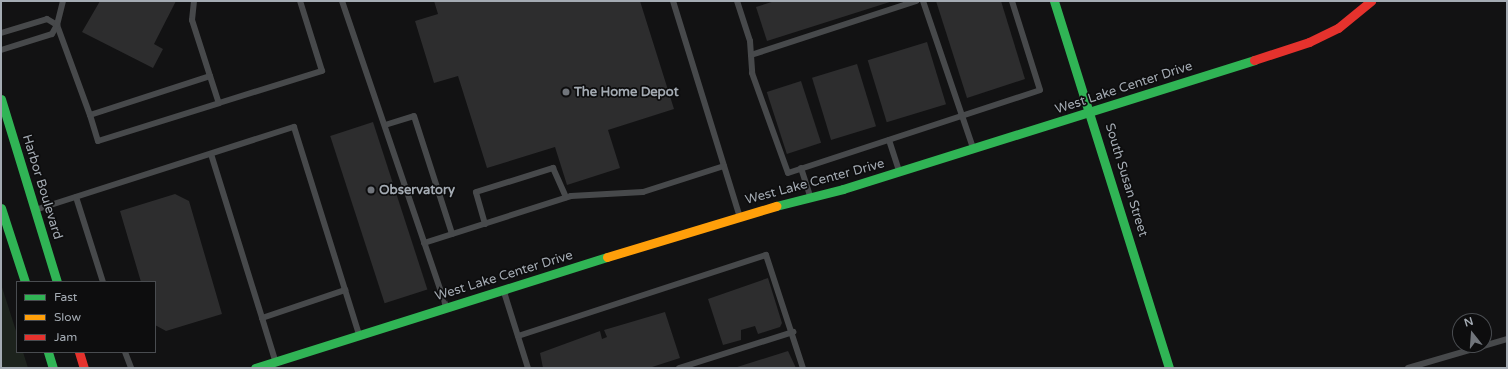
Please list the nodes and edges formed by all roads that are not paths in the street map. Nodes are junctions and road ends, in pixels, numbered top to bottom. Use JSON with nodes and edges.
{"nodes":[{"id":1,"x":63,"y":1,"type":"edge"},
{"id":2,"x":194,"y":1,"type":"edge"},
{"id":3,"x":300,"y":1,"type":"edge"},
{"id":4,"x":342,"y":1,"type":"edge"},
{"id":5,"x":673,"y":1,"type":"edge"},
{"id":6,"x":738,"y":1,"type":"edge"},
{"id":7,"x":916,"y":1,"type":"edge"},
{"id":8,"x":923,"y":1,"type":"edge"},
{"id":9,"x":1012,"y":1,"type":"edge"},
{"id":10,"x":1054,"y":1,"type":"edge"},
{"id":11,"x":1371,"y":1,"type":"edge"},
{"id":12,"x":57,"y":25,"type":"junction"},
{"id":13,"x":1,"y":33,"type":"edge"},
{"id":14,"x":1,"y":50,"type":"edge"},
{"id":15,"x":751,"y":55,"type":"junction"},
{"id":16,"x":210,"y":76,"type":"junction"},
{"id":17,"x":1,"y":99,"type":"edge"},
{"id":18,"x":219,"y":103,"type":"junction"},
{"id":19,"x":1091,"y":113,"type":"junction"},
{"id":20,"x":90,"y":115,"type":"junction"},
{"id":21,"x":963,"y":115,"type":"junction"},
{"id":22,"x":385,"y":125,"type":"junction"},
{"id":23,"x":889,"y":140,"type":"junction"},
{"id":24,"x":973,"y":149,"type":"junction"},
{"id":25,"x":211,"y":154,"type":"junction"},
{"id":26,"x":724,"y":166,"type":"junction"},
{"id":27,"x":801,"y":168,"type":"junction"},
{"id":28,"x":899,"y":172,"type":"junction"},
{"id":29,"x":76,"y":197,"type":"junction"},
{"id":30,"x":566,"y":197,"type":"junction"},
{"id":31,"x":810,"y":197,"type":"junction"},
{"id":32,"x":1,"y":208,"type":"edge"},
{"id":33,"x":35,"y":210,"type":"junction"},
{"id":34,"x":739,"y":216,"type":"junction"},
{"id":35,"x":485,"y":224,"type":"junction"},
{"id":36,"x":452,"y":234,"type":"junction"},
{"id":37,"x":424,"y":243,"type":"junction"},
{"id":38,"x":25,"y":281,"type":"edge"},
{"id":39,"x":58,"y":281,"type":"edge"},
{"id":40,"x":103,"y":281,"type":"edge"},
{"id":41,"x":345,"y":290,"type":"junction"},
{"id":42,"x":503,"y":290,"type":"junction"},
{"id":43,"x":446,"y":308,"type":"junction"},
{"id":44,"x":262,"y":318,"type":"junction"},
{"id":45,"x":793,"y":332,"type":"junction"},
{"id":46,"x":360,"y":335,"type":"junction"},
{"id":47,"x":518,"y":336,"type":"junction"},
{"id":48,"x":1507,"y":339,"type":"edge"},
{"id":49,"x":48,"y":353,"type":"edge"},
{"id":50,"x":79,"y":353,"type":"edge"},
{"id":51,"x":125,"y":353,"type":"edge"},
{"id":52,"x":276,"y":362,"type":"junction"},
{"id":53,"x":53,"y":368,"type":"edge"},
{"id":54,"x":84,"y":368,"type":"edge"},
{"id":55,"x":130,"y":368,"type":"edge"},
{"id":56,"x":255,"y":368,"type":"edge"},
{"id":57,"x":528,"y":368,"type":"edge"},
{"id":58,"x":679,"y":368,"type":"edge"},
{"id":59,"x":803,"y":368,"type":"edge"},
{"id":60,"x":1169,"y":368,"type":"edge"},
{"id":61,"x":1408,"y":368,"type":"edge"}],
"edges":[{"from":1,"to":12,"type":"lane"},
{"from":2,"to":16,"type":"lane"},
{"from":3,"to":18,"type":"lane"},
{"from":4,"to":22,"type":"lane"},
{"from":5,"to":26,"type":"lane"},
{"from":6,"to":15,"type":"lane"},
{"from":7,"to":15,"type":"lane"},
{"from":8,"to":21,"type":"lane"},
{"from":9,"to":21,"type":"lane"},
{"from":10,"to":19,"type":"street","name":"South Susan Street"},
{"from":11,"to":19,"type":"street","name":"West Lake Center Drive"},
{"from":12,"to":13,"type":"lane"},
{"from":12,"to":14,"type":"lane"},
{"from":12,"to":20,"type":"lane"},
{"from":15,"to":27,"type":"lane"},
{"from":16,"to":18,"type":"lane"},
{"from":16,"to":20,"type":"lane"},
{"from":17,"to":33,"type":"street","name":"Harbor Boulevard"},
{"from":18,"to":20,"type":"lane"},
{"from":19,"to":24,"type":"street","name":"West Lake Center Drive"},
{"from":19,"to":60,"type":"street","name":"South Susan Street"},
{"from":21,"to":23,"type":"lane"},
{"from":21,"to":24,"type":"lane"},
{"from":22,"to":36,"type":"lane"},
{"from":22,"to":37,"type":"lane"},
{"from":23,"to":27,"type":"lane"},
{"from":23,"to":28,"type":"lane"},
{"from":24,"to":28,"type":"street","name":"West Lake Center Drive"},
{"from":25,"to":29,"type":"lane"},
{"from":25,"to":41,"type":"lane"},
{"from":25,"to":44,"type":"lane"},
{"from":26,"to":30,"type":"lane"},
{"from":26,"to":34,"type":"lane"},
{"from":27,"to":31,"type":"lane"},
{"from":28,"to":31,"type":"street","name":"West Lake Center Drive"},
{"from":29,"to":33,"type":"lane"},
{"from":29,"to":40,"type":"lane"},
{"from":30,"to":35,"type":"lane"},
{"from":30,"to":35,"type":"lane"},
{"from":31,"to":34,"type":"street","name":"West Lake Center Drive"},
{"from":32,"to":38,"type":"street"},
{"from":33,"to":39,"type":"street","name":"Harbor Boulevard"},
{"from":34,"to":42,"type":"street","name":"West Lake Center Drive"},
{"from":35,"to":36,"type":"lane"},
{"from":36,"to":37,"type":"lane"},
{"from":37,"to":43,"type":"lane"},
{"from":41,"to":44,"type":"lane"},
{"from":41,"to":46,"type":"lane"},
{"from":42,"to":43,"type":"street","name":"West Lake Center Drive"},
{"from":42,"to":47,"type":"lane"},
{"from":43,"to":46,"type":"street","name":"West Lake Center Drive"},
{"from":44,"to":52,"type":"lane"},
{"from":45,"to":47,"type":"lane"},
{"from":45,"to":58,"type":"lane"},
{"from":45,"to":59,"type":"lane"},
{"from":46,"to":52,"type":"street","name":"West Lake Center Drive"},
{"from":47,"to":57,"type":"lane"},
{"from":48,"to":61,"type":"lane"},
{"from":49,"to":53,"type":"street"},
{"from":50,"to":54,"type":"street"},
{"from":51,"to":55,"type":"lane"},
{"from":52,"to":56,"type":"street","name":"West Lake Center Drive"}]}
